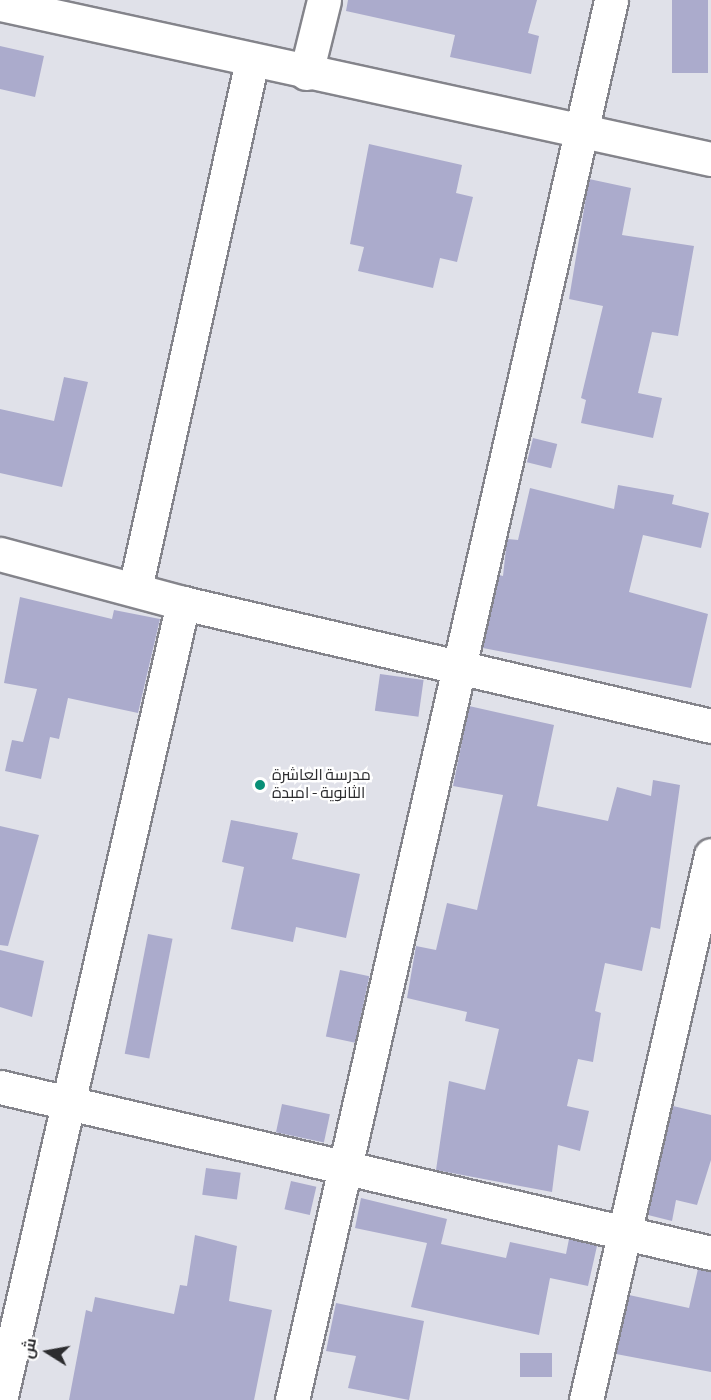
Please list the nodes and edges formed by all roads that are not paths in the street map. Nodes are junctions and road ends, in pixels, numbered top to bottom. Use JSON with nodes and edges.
{"nodes":[{"id":1,"x":324,"y":0,"type":"edge"},
{"id":2,"x":611,"y":0,"type":"edge"},
{"id":3,"x":0,"y":4,"type":"edge"},
{"id":4,"x":252,"y":61,"type":"junction"},
{"id":5,"x":306,"y":73,"type":"junction"},
{"id":6,"x":583,"y":130,"type":"junction"},
{"id":7,"x":711,"y":159,"type":"edge"},
{"id":8,"x":0,"y":554,"type":"edge"},
{"id":9,"x":135,"y":589,"type":"junction"},
{"id":10,"x":183,"y":603,"type":"junction"},
{"id":11,"x":458,"y":667,"type":"junction"},
{"id":12,"x":711,"y":726,"type":"edge"},
{"id":13,"x":711,"y":855,"type":"edge"},
{"id":14,"x":0,"y":1087,"type":"edge"},
{"id":15,"x":64,"y":1101,"type":"junction"},
{"id":16,"x":341,"y":1165,"type":"junction"},
{"id":17,"x":624,"y":1234,"type":"junction"},
{"id":18,"x":711,"y":1253,"type":"edge"},
{"id":19,"x":0,"y":1400,"type":"edge"},
{"id":20,"x":291,"y":1400,"type":"edge"},
{"id":21,"x":586,"y":1400,"type":"edge"}],
"edges":[{"from":1,"to":5,"type":"street"},
{"from":2,"to":6,"type":"street"},
{"from":3,"to":4,"type":"street"},
{"from":4,"to":5,"type":"street"},
{"from":4,"to":9,"type":"street"},
{"from":5,"to":6,"type":"street"},
{"from":6,"to":7,"type":"street"},
{"from":6,"to":11,"type":"street"},
{"from":8,"to":9,"type":"street"},
{"from":9,"to":10,"type":"street"},
{"from":10,"to":11,"type":"street"},
{"from":10,"to":15,"type":"street"},
{"from":11,"to":12,"type":"street"},
{"from":11,"to":16,"type":"street"},
{"from":13,"to":17,"type":"street"},
{"from":14,"to":15,"type":"street"},
{"from":15,"to":16,"type":"street"},
{"from":15,"to":19,"type":"street"},
{"from":16,"to":17,"type":"street"},
{"from":16,"to":20,"type":"street"},
{"from":17,"to":18,"type":"street"},
{"from":17,"to":21,"type":"street"}]}
